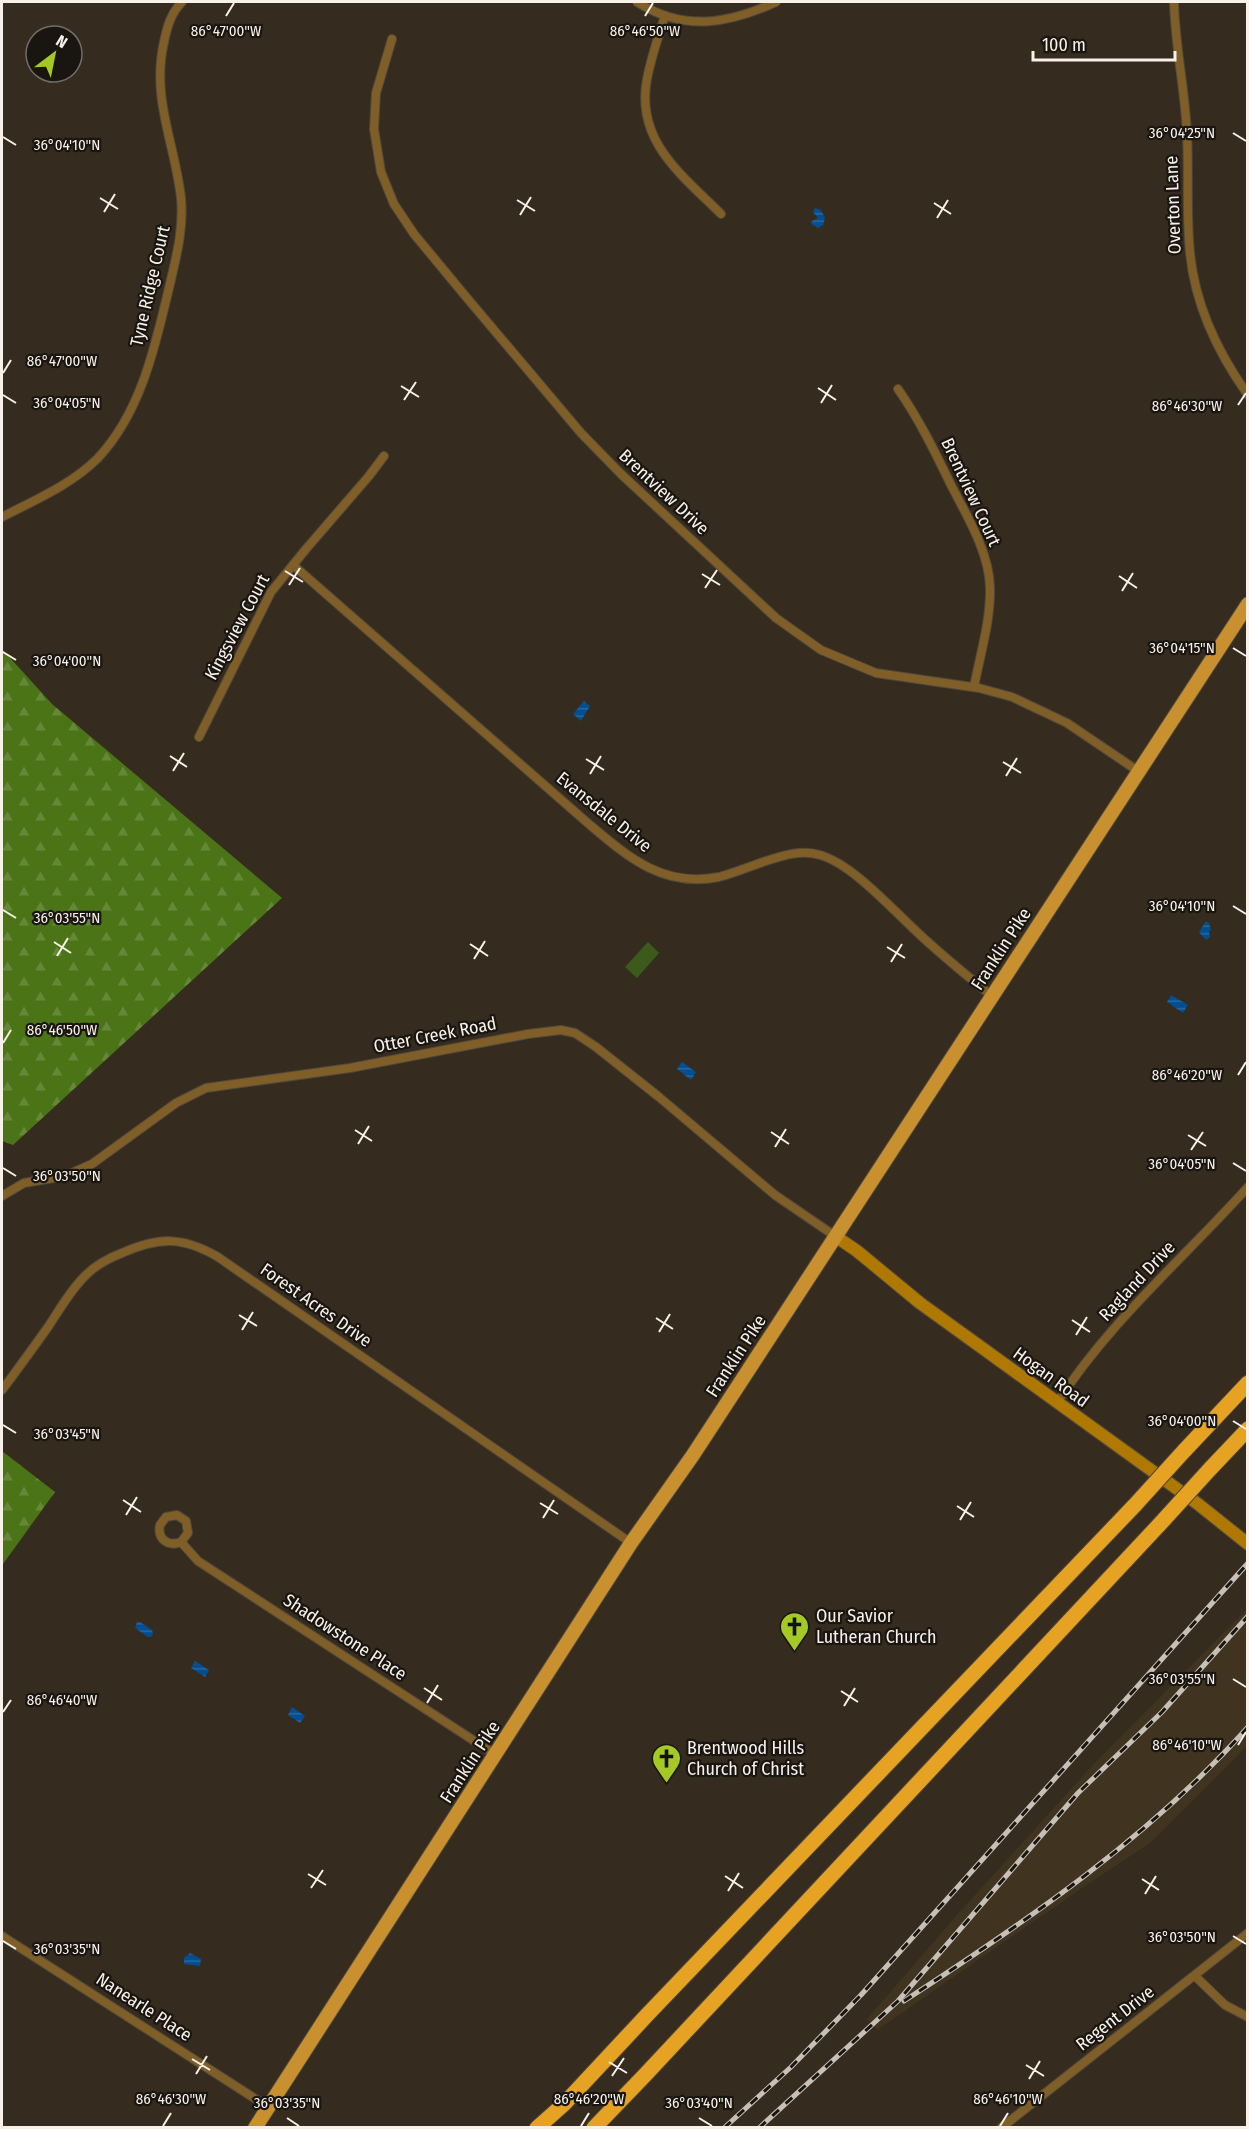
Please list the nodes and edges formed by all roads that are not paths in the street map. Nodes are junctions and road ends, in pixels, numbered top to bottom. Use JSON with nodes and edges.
{"nodes":[{"id":1,"x":183,"y":2,"type":"edge"},
{"id":2,"x":636,"y":2,"type":"edge"},
{"id":3,"x":776,"y":2,"type":"edge"},
{"id":4,"x":1174,"y":2,"type":"edge"},
{"id":5,"x":665,"y":16,"type":"junction"},
{"id":6,"x":392,"y":39,"type":"dead end"},
{"id":7,"x":721,"y":214,"type":"dead end"},
{"id":8,"x":898,"y":389,"type":"dead end"},
{"id":9,"x":1248,"y":395,"type":"edge"},
{"id":10,"x":384,"y":456,"type":"dead end"},
{"id":11,"x":2,"y":517,"type":"edge"},
{"id":12,"x":292,"y":565,"type":"junction"},
{"id":13,"x":1248,"y":604,"type":"edge"},
{"id":14,"x":974,"y":687,"type":"junction"},
{"id":15,"x":199,"y":737,"type":"dead end"},
{"id":16,"x":1138,"y":771,"type":"junction"},
{"id":17,"x":992,"y":996,"type":"junction"},
{"id":18,"x":1248,"y":1187,"type":"edge"},
{"id":19,"x":2,"y":1196,"type":"edge"},
{"id":20,"x":836,"y":1236,"type":"junction"},
{"id":21,"x":1248,"y":1383,"type":"edge"},
{"id":22,"x":2,"y":1390,"type":"edge"},
{"id":23,"x":1057,"y":1403,"type":"junction"},
{"id":24,"x":1248,"y":1429,"type":"edge"},
{"id":25,"x":181,"y":1542,"type":"dead end"},
{"id":26,"x":631,"y":1543,"type":"junction"},
{"id":27,"x":1248,"y":1544,"type":"edge"},
{"id":28,"x":496,"y":1755,"type":"junction"},
{"id":29,"x":1248,"y":1933,"type":"edge"},
{"id":30,"x":2,"y":1936,"type":"edge"},
{"id":31,"x":1195,"y":1976,"type":"junction"},
{"id":32,"x":1248,"y":2017,"type":"edge"},
{"id":33,"x":268,"y":2108,"type":"junction"},
{"id":34,"x":255,"y":2127,"type":"edge"},
{"id":35,"x":537,"y":2127,"type":"edge"},
{"id":36,"x":594,"y":2127,"type":"edge"},
{"id":37,"x":1001,"y":2127,"type":"edge"}],
"edges":[{"from":1,"to":11,"type":"street","name":"Tyne Ridge Court"},
{"from":2,"to":5,"type":"street"},
{"from":3,"to":5,"type":"street"},
{"from":4,"to":9,"type":"street","name":"Overton Lane"},
{"from":5,"to":7,"type":"street"},
{"from":6,"to":14,"type":"street","name":"Brentview Drive"},
{"from":8,"to":14,"type":"street","name":"Brentview Court"},
{"from":10,"to":12,"type":"street","name":"Kingsview Court"},
{"from":12,"to":15,"type":"street","name":"Kingsview Court"},
{"from":12,"to":17,"type":"street","name":"Evansdale Drive"},
{"from":13,"to":16,"type":"main road","name":"Franklin Pike"},
{"from":14,"to":16,"type":"street","name":"Brentview Drive"},
{"from":16,"to":17,"type":"main road","name":"Franklin Pike"},
{"from":17,"to":20,"type":"main road","name":"Franklin Pike"},
{"from":18,"to":23,"type":"street","name":"Ragland Drive"},
{"from":19,"to":20,"type":"street","name":"Otter Creek Road"},
{"from":20,"to":23,"type":"street","name":"Hogan Road"},
{"from":20,"to":26,"type":"main road","name":"Franklin Pike"},
{"from":21,"to":35,"type":"highway","bridge":true},
{"from":22,"to":26,"type":"street","name":"Forest Acres Drive"},
{"from":23,"to":27,"type":"street","name":"Hogan Road"},
{"from":24,"to":36,"type":"highway","bridge":true},
{"from":25,"to":28,"type":"street","name":"Shadowstone Place"},
{"from":26,"to":28,"type":"main road","name":"Franklin Pike"},
{"from":28,"to":33,"type":"main road","name":"Franklin Pike"},
{"from":29,"to":31,"type":"street","name":"Regent Drive"},
{"from":30,"to":33,"type":"street","name":"Nanearle Place"},
{"from":31,"to":32,"type":"street"},
{"from":31,"to":37,"type":"street","name":"Regent Drive"},
{"from":33,"to":34,"type":"main road","name":"Franklin Pike"}]}
